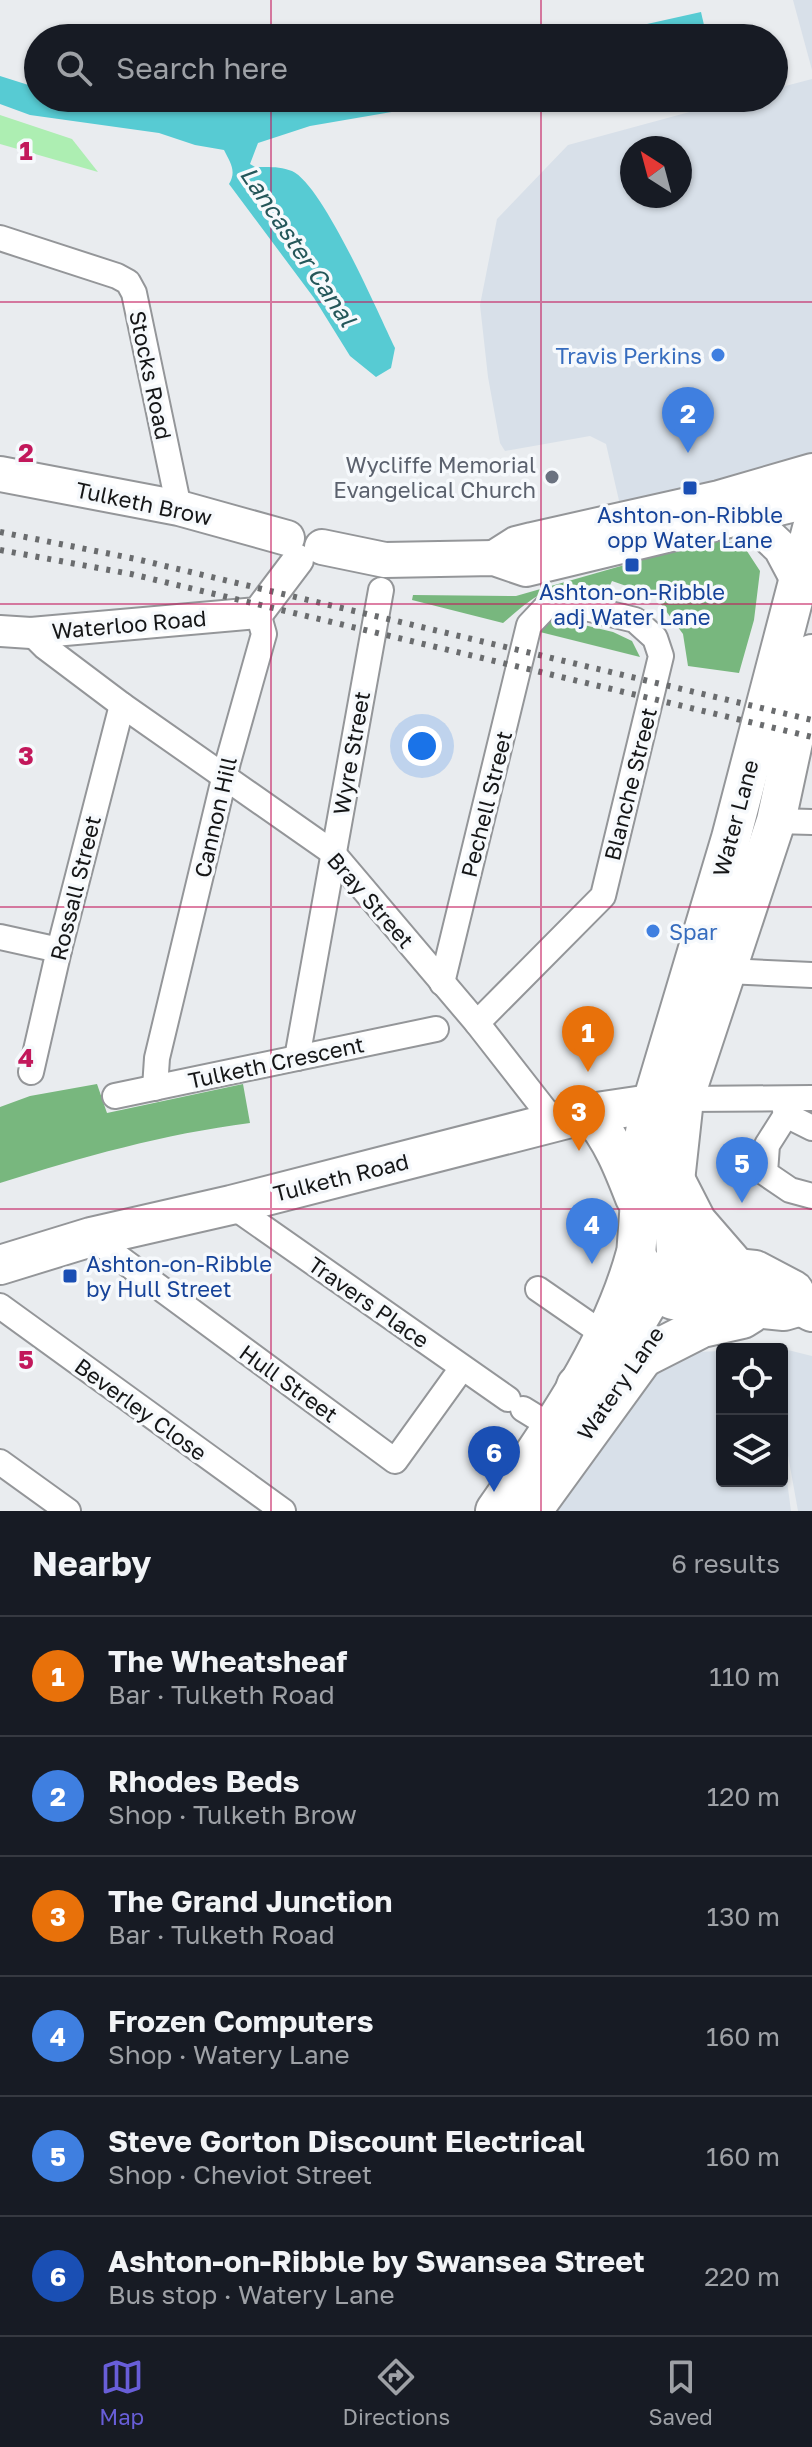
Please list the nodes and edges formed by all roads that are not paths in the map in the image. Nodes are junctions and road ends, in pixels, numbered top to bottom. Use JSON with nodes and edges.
{"nodes":[{"id":1,"x":0,"y":238,"type":"edge"},
{"id":2,"x":812,"y":471,"type":"edge"},
{"id":3,"x":0,"y":474,"type":"edge"},
{"id":4,"x":812,"y":500,"type":"edge"},
{"id":5,"x":179,"y":508,"type":"junction"},
{"id":6,"x":748,"y":517,"type":"junction"},
{"id":7,"x":812,"y":528,"type":"edge"},
{"id":8,"x":302,"y":548,"type":"junction"},
{"id":9,"x":494,"y":558,"type":"junction"},
{"id":10,"x":798,"y":580,"type":"junction"},
{"id":11,"x":381,"y":590,"type":"dead end"},
{"id":12,"x":258,"y":613,"type":"junction"},
{"id":13,"x":529,"y":625,"type":"joint"},
{"id":14,"x":8,"y":636,"type":"edge"},
{"id":15,"x":812,"y":654,"type":"edge"},
{"id":16,"x":122,"y":705,"type":"junction"},
{"id":17,"x":225,"y":777,"type":"junction"},
{"id":18,"x":794,"y":822,"type":"edge"},
{"id":19,"x":332,"y":852,"type":"junction"},
{"id":20,"x":0,"y":937,"type":"edge"},
{"id":21,"x":59,"y":950,"type":"junction"},
{"id":22,"x":727,"y":971,"type":"junction"},
{"id":23,"x":812,"y":975,"type":"edge"},
{"id":24,"x":442,"y":983,"type":"junction"},
{"id":25,"x":477,"y":1023,"type":"junction"},
{"id":26,"x":436,"y":1029,"type":"dead end"},
{"id":27,"x":667,"y":1057,"type":"junction"},
{"id":28,"x":297,"y":1058,"type":"junction"},
{"id":29,"x":31,"y":1072,"type":"dead end"},
{"id":30,"x":155,"y":1088,"type":"junction"},
{"id":31,"x":115,"y":1096,"type":"dead end"},
{"id":32,"x":812,"y":1098,"type":"edge"},
{"id":33,"x":668,"y":1103,"type":"junction"},
{"id":34,"x":785,"y":1106,"type":"junction"},
{"id":35,"x":572,"y":1118,"type":"junction"},
{"id":36,"x":812,"y":1128,"type":"edge"},
{"id":37,"x":675,"y":1181,"type":"junction"},
{"id":38,"x":812,"y":1196,"type":"edge"},
{"id":39,"x":231,"y":1205,"type":"junction"},
{"id":40,"x":639,"y":1211,"type":"junction"},
{"id":41,"x":91,"y":1237,"type":"junction"},
{"id":42,"x":0,"y":1265,"type":"edge"},
{"id":43,"x":735,"y":1267,"type":"junction"},
{"id":44,"x":660,"y":1278,"type":"junction"},
{"id":45,"x":538,"y":1289,"type":"dead end"},
{"id":46,"x":0,"y":1306,"type":"edge"},
{"id":47,"x":760,"y":1306,"type":"junction"},
{"id":48,"x":807,"y":1308,"type":"edge"},
{"id":49,"x":606,"y":1336,"type":"junction"},
{"id":50,"x":643,"y":1357,"type":"junction"},
{"id":51,"x":462,"y":1368,"type":"junction"},
{"id":52,"x":577,"y":1386,"type":"junction"},
{"id":53,"x":540,"y":1419,"type":"junction"},
{"id":54,"x":0,"y":1462,"type":"edge"},
{"id":55,"x":68,"y":1511,"type":"edge"},
{"id":56,"x":283,"y":1511,"type":"edge"},
{"id":57,"x":496,"y":1511,"type":"edge"},
{"id":58,"x":531,"y":1511,"type":"edge"}],
"edges":[{"from":1,"to":5,"type":"street","name":"Stocks Road"},
{"from":2,"to":9,"type":"main road","name":"Tulketh Brow"},
{"from":3,"to":5,"type":"main road","name":"Tulketh Brow"},
{"from":4,"to":6,"type":"main road","name":"Tulketh Brow"},
{"from":5,"to":8,"type":"main road","name":"Tulketh Brow"},
{"from":6,"to":9,"type":"main road","name":"Tulketh Brow"},
{"from":6,"to":10,"type":"main road"},
{"from":7,"to":10,"type":"main road","name":"Water Lane"},
{"from":8,"to":9,"type":"main road","name":"Tulketh Brow"},
{"from":8,"to":12,"type":"street"},
{"from":10,"to":27,"type":"main road","name":"Water Lane"},
{"from":11,"to":19,"type":"street","name":"Wyre Street"},
{"from":12,"to":14,"type":"street","name":"Waterloo Road"},
{"from":12,"to":17,"type":"street","name":"Cannon Hill"},
{"from":13,"to":24,"type":"street","name":"Pechell Street"},
{"from":13,"to":25,"type":"street","name":"Blanche Street"},
{"from":14,"to":16,"type":"street","name":"Bray Street"},
{"from":15,"to":18,"type":"main road","name":"Water Lane"},
{"from":16,"to":17,"type":"street","name":"Bray Street"},
{"from":16,"to":21,"type":"street","name":"Rossall Street"},
{"from":17,"to":19,"type":"street","name":"Bray Street"},
{"from":17,"to":30,"type":"street","name":"Cannon Hill"},
{"from":18,"to":22,"type":"main road","name":"Water Lane"},
{"from":19,"to":24,"type":"street","name":"Bray Street"},
{"from":19,"to":28,"type":"street","name":"Wyre Street"},
{"from":20,"to":21,"type":"street"},
{"from":21,"to":29,"type":"street","name":"Rossall Street"},
{"from":22,"to":23,"type":"street"},
{"from":22,"to":33,"type":"main road","name":"Water Lane"},
{"from":24,"to":25,"type":"street","name":"Bray Street"},
{"from":25,"to":35,"type":"street","name":"Bray Street"},
{"from":26,"to":28,"type":"street","name":"Tulketh Crescent"},
{"from":27,"to":33,"type":"main road","name":"Water Lane"},
{"from":27,"to":35,"type":"main road"},
{"from":28,"to":30,"type":"street","name":"Tulketh Crescent"},
{"from":30,"to":31,"type":"street","name":"Tulketh Crescent"},
{"from":32,"to":34,"type":"street"},
{"from":33,"to":34,"type":"street"},
{"from":33,"to":35,"type":"main road","name":"Tulketh Road"},
{"from":33,"to":37,"type":"main road","name":"Watery Lane"},
{"from":33,"to":40,"type":"main road","name":"Watery Lane"},
{"from":34,"to":36,"type":"street"},
{"from":34,"to":38,"type":"street"},
{"from":35,"to":39,"type":"main road","name":"Tulketh Road"},
{"from":35,"to":40,"type":"main road"},
{"from":37,"to":43,"type":"highway"},
{"from":37,"to":44,"type":"main road","name":"Watery Lane"},
{"from":39,"to":41,"type":"main road","name":"Tulketh Road"},
{"from":39,"to":51,"type":"street","name":"Travers Place"},
{"from":40,"to":44,"type":"main road","name":"Watery Lane"},
{"from":41,"to":42,"type":"main road","name":"Tulketh Road"},
{"from":41,"to":51,"type":"street","name":"Hull Street"},
{"from":43,"to":44,"type":"highway"},
{"from":43,"to":48,"type":"highway"},
{"from":44,"to":47,"type":"highway"},
{"from":44,"to":49,"type":"highway","name":"Watery Lane"},
{"from":44,"to":50,"type":"highway","name":"Watery Lane"},
{"from":44,"to":52,"type":"highway"},
{"from":45,"to":49,"type":"street"},
{"from":46,"to":56,"type":"street","name":"Beverley Close"},
{"from":47,"to":48,"type":"highway"},
{"from":47,"to":50,"type":"highway"},
{"from":49,"to":52,"type":"highway","name":"Watery Lane"},
{"from":50,"to":53,"type":"highway","name":"Watery Lane"},
{"from":51,"to":53,"type":"street","name":"Travers Place"},
{"from":52,"to":53,"type":"highway","name":"Watery Lane"},
{"from":53,"to":57,"type":"highway","name":"Watery Lane"},
{"from":53,"to":58,"type":"highway","name":"Watery Lane"},
{"from":54,"to":55,"type":"street"}]}
